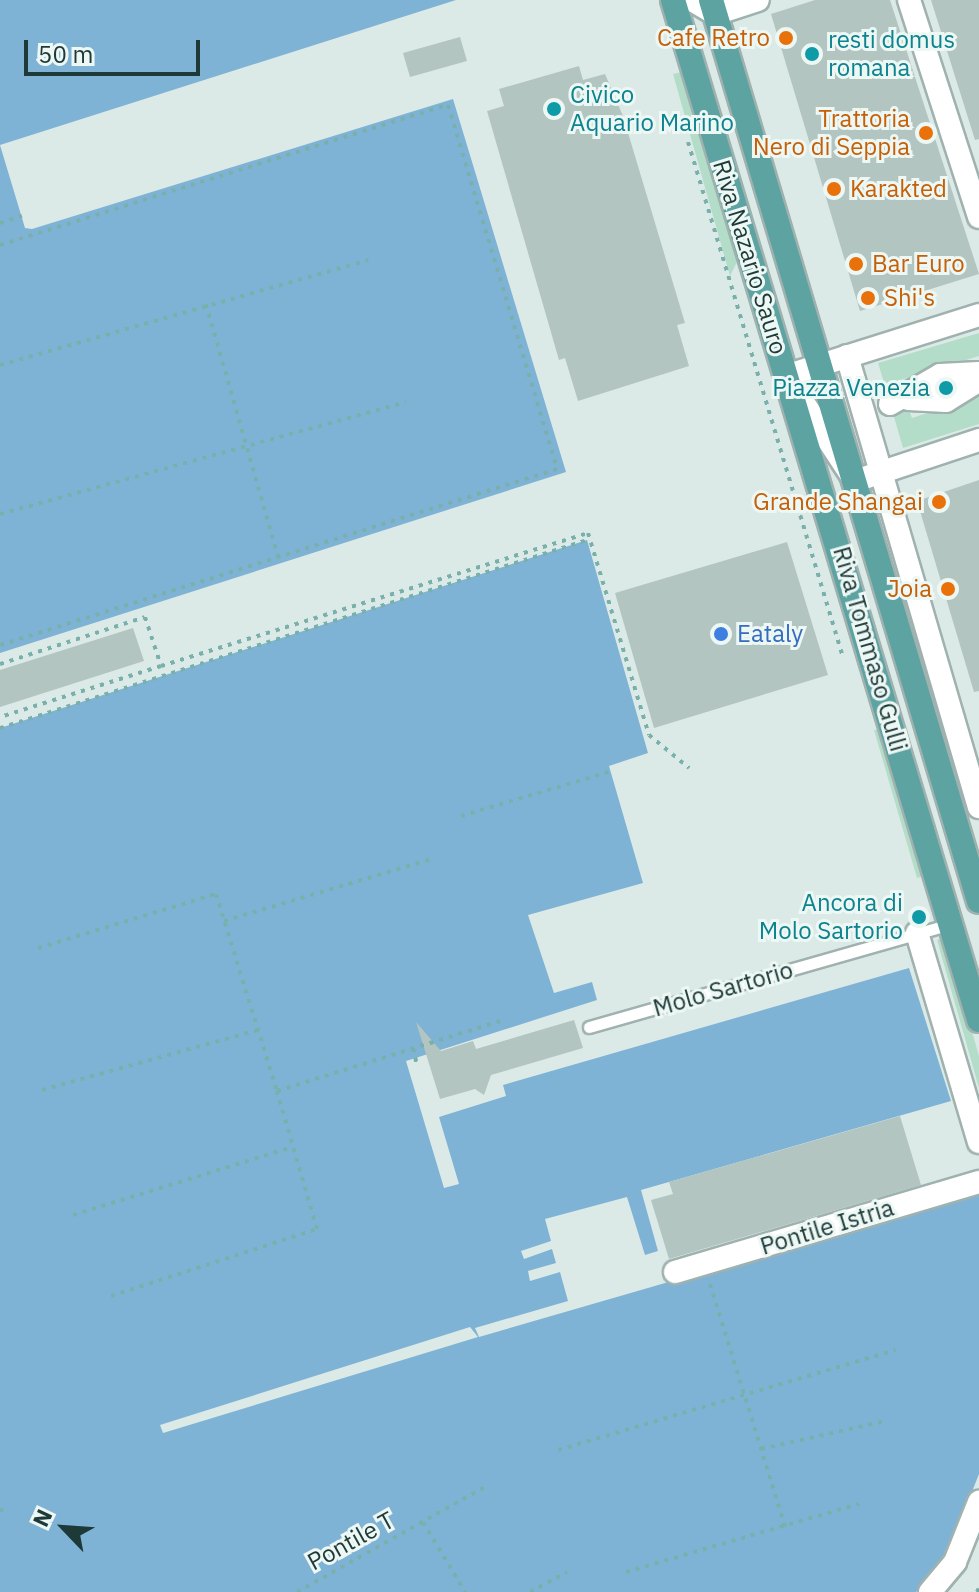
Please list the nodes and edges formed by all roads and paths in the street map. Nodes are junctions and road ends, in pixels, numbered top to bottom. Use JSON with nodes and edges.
{"nodes":[{"id":1,"x":673,"y":0,"type":"edge"},
{"id":2,"x":692,"y":0,"type":"edge"},
{"id":3,"x":758,"y":0,"type":"edge"},
{"id":4,"x":909,"y":0,"type":"edge"},
{"id":5,"x":723,"y":5,"type":"edge"},
{"id":6,"x":687,"y":137,"type":"dead end"},
{"id":7,"x":22,"y":216,"type":"dead end"},
{"id":8,"x":979,"y":217,"type":"edge"},
{"id":9,"x":0,"y":223,"type":"edge"},
{"id":10,"x":0,"y":245,"type":"edge"},
{"id":11,"x":368,"y":260,"type":"dead end"},
{"id":12,"x":206,"y":304,"type":"junction"},
{"id":13,"x":979,"y":315,"type":"edge"},
{"id":14,"x":847,"y":356,"type":"junction"},
{"id":15,"x":0,"y":365,"type":"edge"},
{"id":16,"x":818,"y":365,"type":"junction"},
{"id":17,"x":979,"y":373,"type":"edge"},
{"id":18,"x":786,"y":376,"type":"junction"},
{"id":19,"x":979,"y":380,"type":"edge"},
{"id":20,"x":406,"y":402,"type":"dead end"},
{"id":21,"x":979,"y":440,"type":"edge"},
{"id":22,"x":246,"y":445,"type":"junction"},
{"id":23,"x":880,"y":473,"type":"junction"},
{"id":24,"x":855,"y":481,"type":"junction"},
{"id":25,"x":0,"y":514,"type":"edge"},
{"id":26,"x":587,"y":540,"type":"dead end"},
{"id":27,"x":278,"y":557,"type":"junction"},
{"id":28,"x":0,"y":645,"type":"edge"},
{"id":29,"x":844,"y":660,"type":"dead end"},
{"id":30,"x":0,"y":664,"type":"edge"},
{"id":31,"x":161,"y":666,"type":"junction"},
{"id":32,"x":0,"y":717,"type":"edge"},
{"id":33,"x":0,"y":728,"type":"edge"},
{"id":34,"x":689,"y":768,"type":"dead end"},
{"id":35,"x":612,"y":771,"type":"dead end"},
{"id":36,"x":976,"y":781,"type":"edge"},
{"id":37,"x":979,"y":807,"type":"edge"},
{"id":38,"x":461,"y":816,"type":"dead end"},
{"id":39,"x":432,"y":859,"type":"dead end"},
{"id":40,"x":979,"y":901,"type":"edge"},
{"id":41,"x":224,"y":921,"type":"junction"},
{"id":42,"x":951,"y":923,"type":"junction"},
{"id":43,"x":911,"y":935,"type":"junction"},
{"id":44,"x":38,"y":948,"type":"dead end"},
{"id":45,"x":979,"y":1020,"type":"edge"},
{"id":46,"x":500,"y":1021,"type":"dead end"},
{"id":47,"x":589,"y":1027,"type":"dead end"},
{"id":48,"x":258,"y":1030,"type":"junction"},
{"id":49,"x":413,"y":1048,"type":"junction"},
{"id":50,"x":417,"y":1066,"type":"dead end"},
{"id":51,"x":42,"y":1090,"type":"dead end"},
{"id":52,"x":277,"y":1091,"type":"junction"},
{"id":53,"x":979,"y":1142,"type":"edge"},
{"id":54,"x":293,"y":1147,"type":"junction"},
{"id":55,"x":979,"y":1182,"type":"edge"},
{"id":56,"x":73,"y":1215,"type":"dead end"},
{"id":57,"x":705,"y":1271,"type":"dead end"},
{"id":58,"x":675,"y":1272,"type":"dead end"},
{"id":59,"x":111,"y":1296,"type":"dead end"},
{"id":60,"x":896,"y":1350,"type":"dead end"},
{"id":61,"x":744,"y":1395,"type":"junction"},
{"id":62,"x":885,"y":1421,"type":"dead end"},
{"id":63,"x":761,"y":1449,"type":"junction"},
{"id":64,"x":558,"y":1450,"type":"dead end"},
{"id":65,"x":485,"y":1487,"type":"dead end"},
{"id":66,"x":979,"y":1502,"type":"edge"},
{"id":67,"x":859,"y":1504,"type":"dead end"},
{"id":68,"x":423,"y":1522,"type":"junction"},
{"id":69,"x":785,"y":1527,"type":"junction"},
{"id":70,"x":567,"y":1572,"type":"dead end"},
{"id":71,"x":626,"y":1572,"type":"dead end"},
{"id":72,"x":297,"y":1592,"type":"edge"},
{"id":73,"x":465,"y":1592,"type":"edge"},
{"id":74,"x":530,"y":1592,"type":"edge"},
{"id":75,"x":930,"y":1592,"type":"edge"}],
"edges":[{"from":1,"to":18,"type":"main road","name":"Riva Nazario Sauro"},
{"from":2,"to":5,"type":"street"},
{"from":3,"to":5,"type":"street"},
{"from":4,"to":8,"type":"street"},
{"from":5,"to":16,"type":"main road","name":"Riva Nazario Sauro"},
{"from":6,"to":29,"type":"path"},
{"from":7,"to":9,"type":"path"},
{"from":10,"to":27,"type":"path"},
{"from":11,"to":12,"type":"path"},
{"from":12,"to":15,"type":"path"},
{"from":12,"to":22,"type":"path"},
{"from":13,"to":14,"type":"street"},
{"from":14,"to":16,"type":"street"},
{"from":14,"to":23,"type":"street"},
{"from":16,"to":18,"type":"street"},
{"from":16,"to":24,"type":"main road"},
{"from":17,"to":19,"type":"street"},
{"from":18,"to":24,"type":"street"},
{"from":18,"to":42,"type":"main road","name":"Riva Tommaso Gulli"},
{"from":20,"to":22,"type":"path"},
{"from":21,"to":23,"type":"street"},
{"from":22,"to":25,"type":"path"},
{"from":22,"to":27,"type":"path"},
{"from":23,"to":24,"type":"street"},
{"from":23,"to":36,"type":"street"},
{"from":24,"to":40,"type":"main road","name":"Riva Tommaso Gulli"},
{"from":26,"to":33,"type":"path"},
{"from":27,"to":28,"type":"path"},
{"from":30,"to":31,"type":"path"},
{"from":31,"to":32,"type":"path"},
{"from":31,"to":34,"type":"path"},
{"from":35,"to":38,"type":"path"},
{"from":36,"to":37,"type":"street"},
{"from":39,"to":41,"type":"path"},
{"from":41,"to":44,"type":"path"},
{"from":41,"to":48,"type":"path"},
{"from":42,"to":43,"type":"lane"},
{"from":42,"to":45,"type":"main road","name":"Riva Tommaso Gulli"},
{"from":43,"to":47,"type":"lane","name":"Molo Sartorio"},
{"from":43,"to":53,"type":"street"},
{"from":46,"to":49,"type":"path"},
{"from":48,"to":51,"type":"path"},
{"from":48,"to":52,"type":"path"},
{"from":49,"to":50,"type":"path"},
{"from":49,"to":52,"type":"path"},
{"from":52,"to":54,"type":"path"},
{"from":54,"to":56,"type":"path"},
{"from":54,"to":59,"type":"path"},
{"from":55,"to":58,"type":"street","name":"Pontile Istria"},
{"from":57,"to":61,"type":"path"},
{"from":60,"to":61,"type":"path"},
{"from":61,"to":63,"type":"path"},
{"from":61,"to":64,"type":"path"},
{"from":62,"to":63,"type":"path"},
{"from":63,"to":69,"type":"path"},
{"from":65,"to":68,"type":"path","name":"Pontile T"},
{"from":66,"to":75,"type":"street"},
{"from":67,"to":69,"type":"path"},
{"from":68,"to":72,"type":"path","name":"Pontile T"},
{"from":68,"to":73,"type":"path","name":"Pontile T"},
{"from":69,"to":71,"type":"path"},
{"from":70,"to":74,"type":"path"}]}
